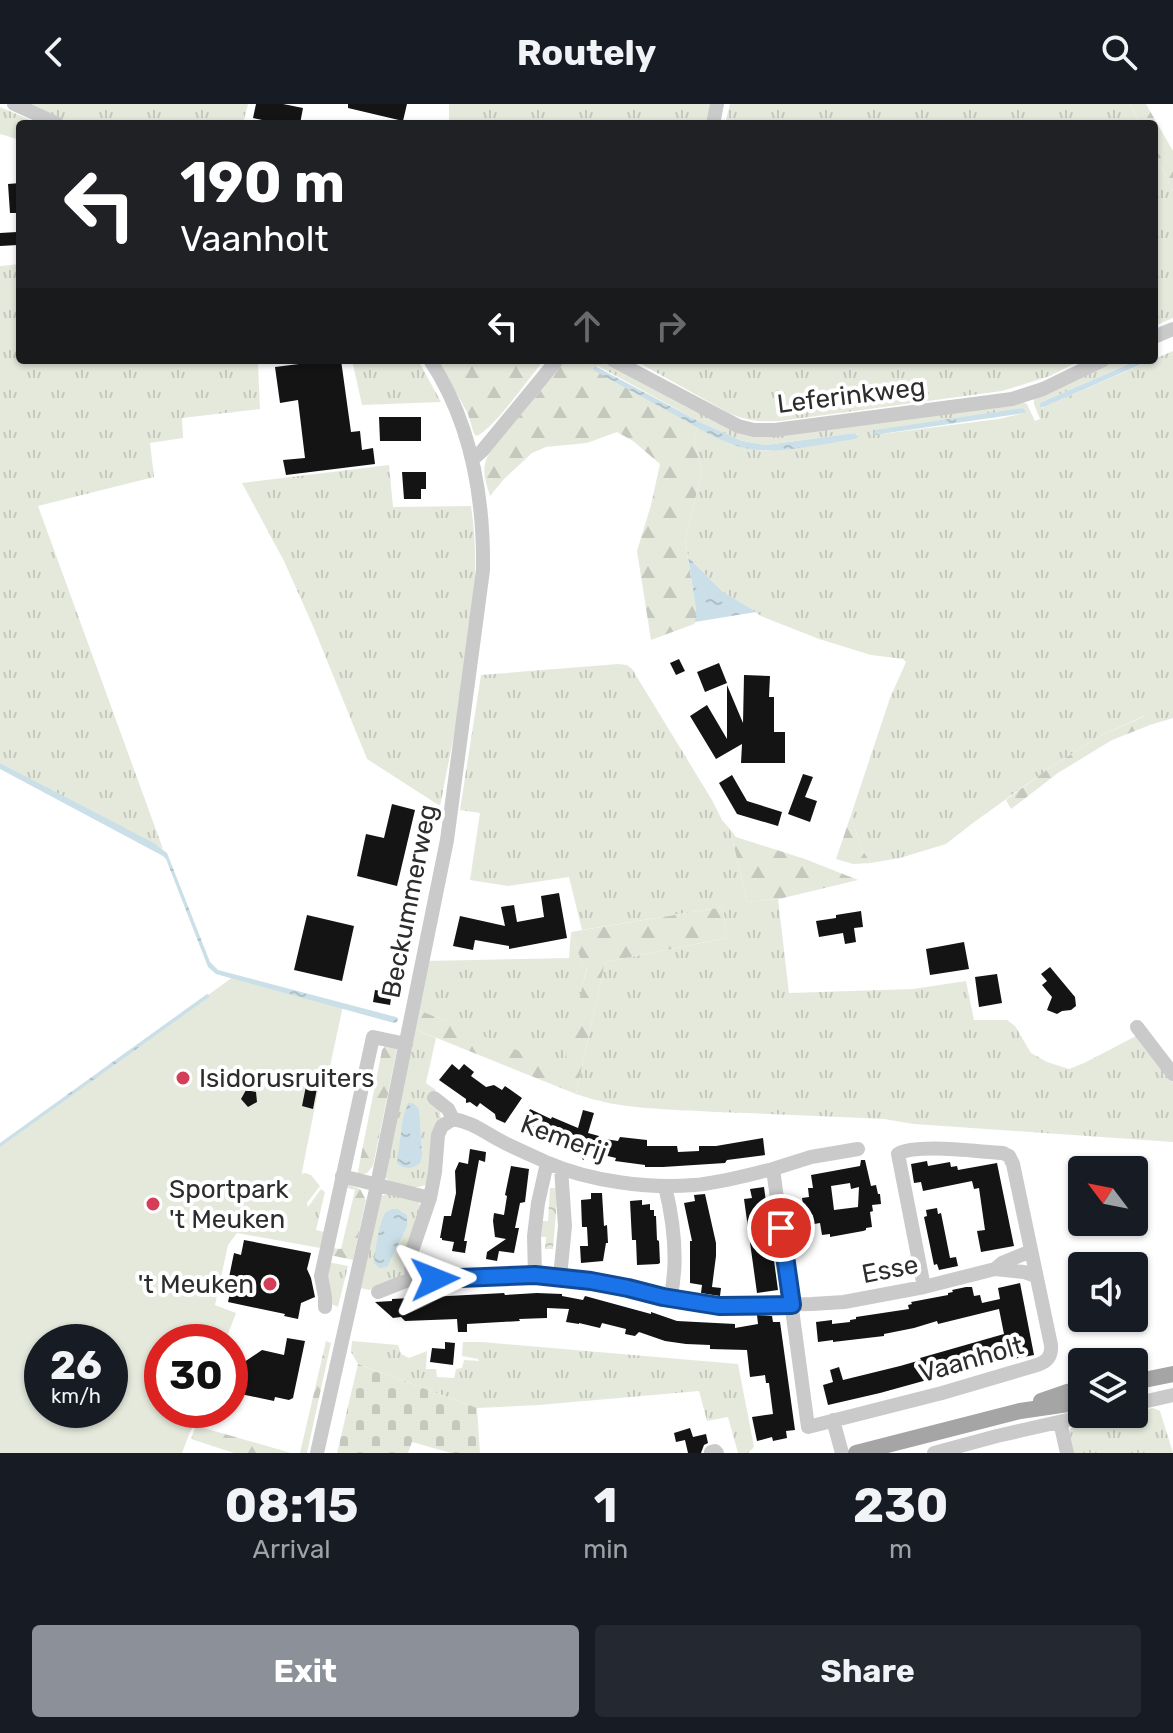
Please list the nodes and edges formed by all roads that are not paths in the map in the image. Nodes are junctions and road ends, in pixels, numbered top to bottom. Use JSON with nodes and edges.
{"nodes":[{"id":1,"x":14,"y":104,"type":"edge"},
{"id":2,"x":49,"y":120,"type":"edge"},
{"id":3,"x":432,"y":364,"type":"edge"},
{"id":4,"x":554,"y":364,"type":"edge"},
{"id":5,"x":621,"y":364,"type":"edge"},
{"id":6,"x":1095,"y":364,"type":"edge"},
{"id":7,"x":473,"y":459,"type":"junction"},
{"id":8,"x":1137,"y":1027,"type":"dead end"},
{"id":9,"x":406,"y":1044,"type":"junction"},
{"id":10,"x":1173,"y":1074,"type":"edge"},
{"id":11,"x":434,"y":1098,"type":"dead end"},
{"id":12,"x":453,"y":1119,"type":"junction"},
{"id":13,"x":858,"y":1149,"type":"dead end"},
{"id":14,"x":554,"y":1166,"type":"junction"},
{"id":15,"x":773,"y":1169,"type":"junction"},
{"id":16,"x":342,"y":1176,"type":"junction"},
{"id":17,"x":377,"y":1185,"type":"junction"},
{"id":18,"x":665,"y":1186,"type":"junction"},
{"id":19,"x":430,"y":1198,"type":"junction"},
{"id":20,"x":1031,"y":1251,"type":"junction"},
{"id":21,"x":995,"y":1269,"type":"junction"},
{"id":22,"x":535,"y":1275,"type":"junction"},
{"id":23,"x":1035,"y":1276,"type":"junction"},
{"id":24,"x":560,"y":1277,"type":"junction"},
{"id":25,"x":411,"y":1279,"type":"junction"},
{"id":26,"x":924,"y":1287,"type":"junction"},
{"id":27,"x":378,"y":1292,"type":"dead end"},
{"id":28,"x":670,"y":1299,"type":"junction"},
{"id":29,"x":792,"y":1305,"type":"junction"},
{"id":30,"x":325,"y":1307,"type":"dead end"},
{"id":31,"x":1173,"y":1374,"type":"edge"},
{"id":32,"x":1148,"y":1380,"type":"edge"},
{"id":33,"x":1068,"y":1392,"type":"edge"},
{"id":34,"x":1173,"y":1395,"type":"edge"},
{"id":35,"x":1148,"y":1401,"type":"edge"},
{"id":36,"x":1068,"y":1404,"type":"edge"},
{"id":37,"x":1020,"y":1411,"type":"junction"},
{"id":38,"x":833,"y":1420,"type":"junction"},
{"id":39,"x":1068,"y":1420,"type":"edge"},
{"id":40,"x":1060,"y":1422,"type":"junction"},
{"id":41,"x":711,"y":1452,"type":"edge"},
{"id":42,"x":317,"y":1453,"type":"edge"},
{"id":43,"x":717,"y":1453,"type":"edge"},
{"id":44,"x":842,"y":1453,"type":"edge"},
{"id":45,"x":856,"y":1453,"type":"edge"},
{"id":46,"x":934,"y":1453,"type":"edge"},
{"id":47,"x":1067,"y":1453,"type":"edge"}],
"edges":[{"from":1,"to":2,"type":"street"},
{"from":3,"to":7,"type":"street","name":"Beckummerweg"},
{"from":4,"to":7,"type":"street"},
{"from":5,"to":6,"type":"street","name":"Leferinkweg"},
{"from":7,"to":9,"type":"street","name":"Beckummerweg"},
{"from":8,"to":10,"type":"street"},
{"from":9,"to":16,"type":"street"},
{"from":9,"to":17,"type":"street","name":"Beckummerweg"},
{"from":11,"to":12,"type":"street","name":"Kemerij"},
{"from":12,"to":14,"type":"street","name":"Kemerij"},
{"from":12,"to":19,"type":"street"},
{"from":13,"to":15,"type":"street"},
{"from":14,"to":18,"type":"street","name":"Kemerij"},
{"from":14,"to":22,"type":"street"},
{"from":14,"to":24,"type":"street"},
{"from":15,"to":18,"type":"street","name":"Kemerij"},
{"from":15,"to":29,"type":"street","name":"Vaanholt"},
{"from":16,"to":17,"type":"street"},
{"from":16,"to":30,"type":"street"},
{"from":17,"to":19,"type":"street"},
{"from":17,"to":42,"type":"street","name":"Beckummerweg"},
{"from":18,"to":28,"type":"street"},
{"from":19,"to":25,"type":"street"},
{"from":20,"to":21,"type":"street","name":"Esse"},
{"from":20,"to":23,"type":"street","name":"Vaanholt"},
{"from":20,"to":26,"type":"street","name":"Vaanholt"},
{"from":21,"to":23,"type":"street","name":"Esse"},
{"from":21,"to":26,"type":"street","name":"Esse"},
{"from":22,"to":24,"type":"street"},
{"from":22,"to":25,"type":"street"},
{"from":23,"to":38,"type":"street","name":"Vaanholt"},
{"from":24,"to":28,"type":"street"},
{"from":25,"to":27,"type":"street"},
{"from":26,"to":29,"type":"street","name":"Esse"},
{"from":28,"to":29,"type":"street"},
{"from":29,"to":38,"type":"street","name":"Vaanholt"},
{"from":31,"to":32,"type":"main road"},
{"from":33,"to":37,"type":"main road"},
{"from":34,"to":35,"type":"street"},
{"from":36,"to":37,"type":"main road"},
{"from":37,"to":45,"type":"main road"},
{"from":38,"to":44,"type":"street"},
{"from":39,"to":40,"type":"street"},
{"from":40,"to":46,"type":"street"},
{"from":40,"to":47,"type":"street"},
{"from":41,"to":43,"type":"street"}]}
